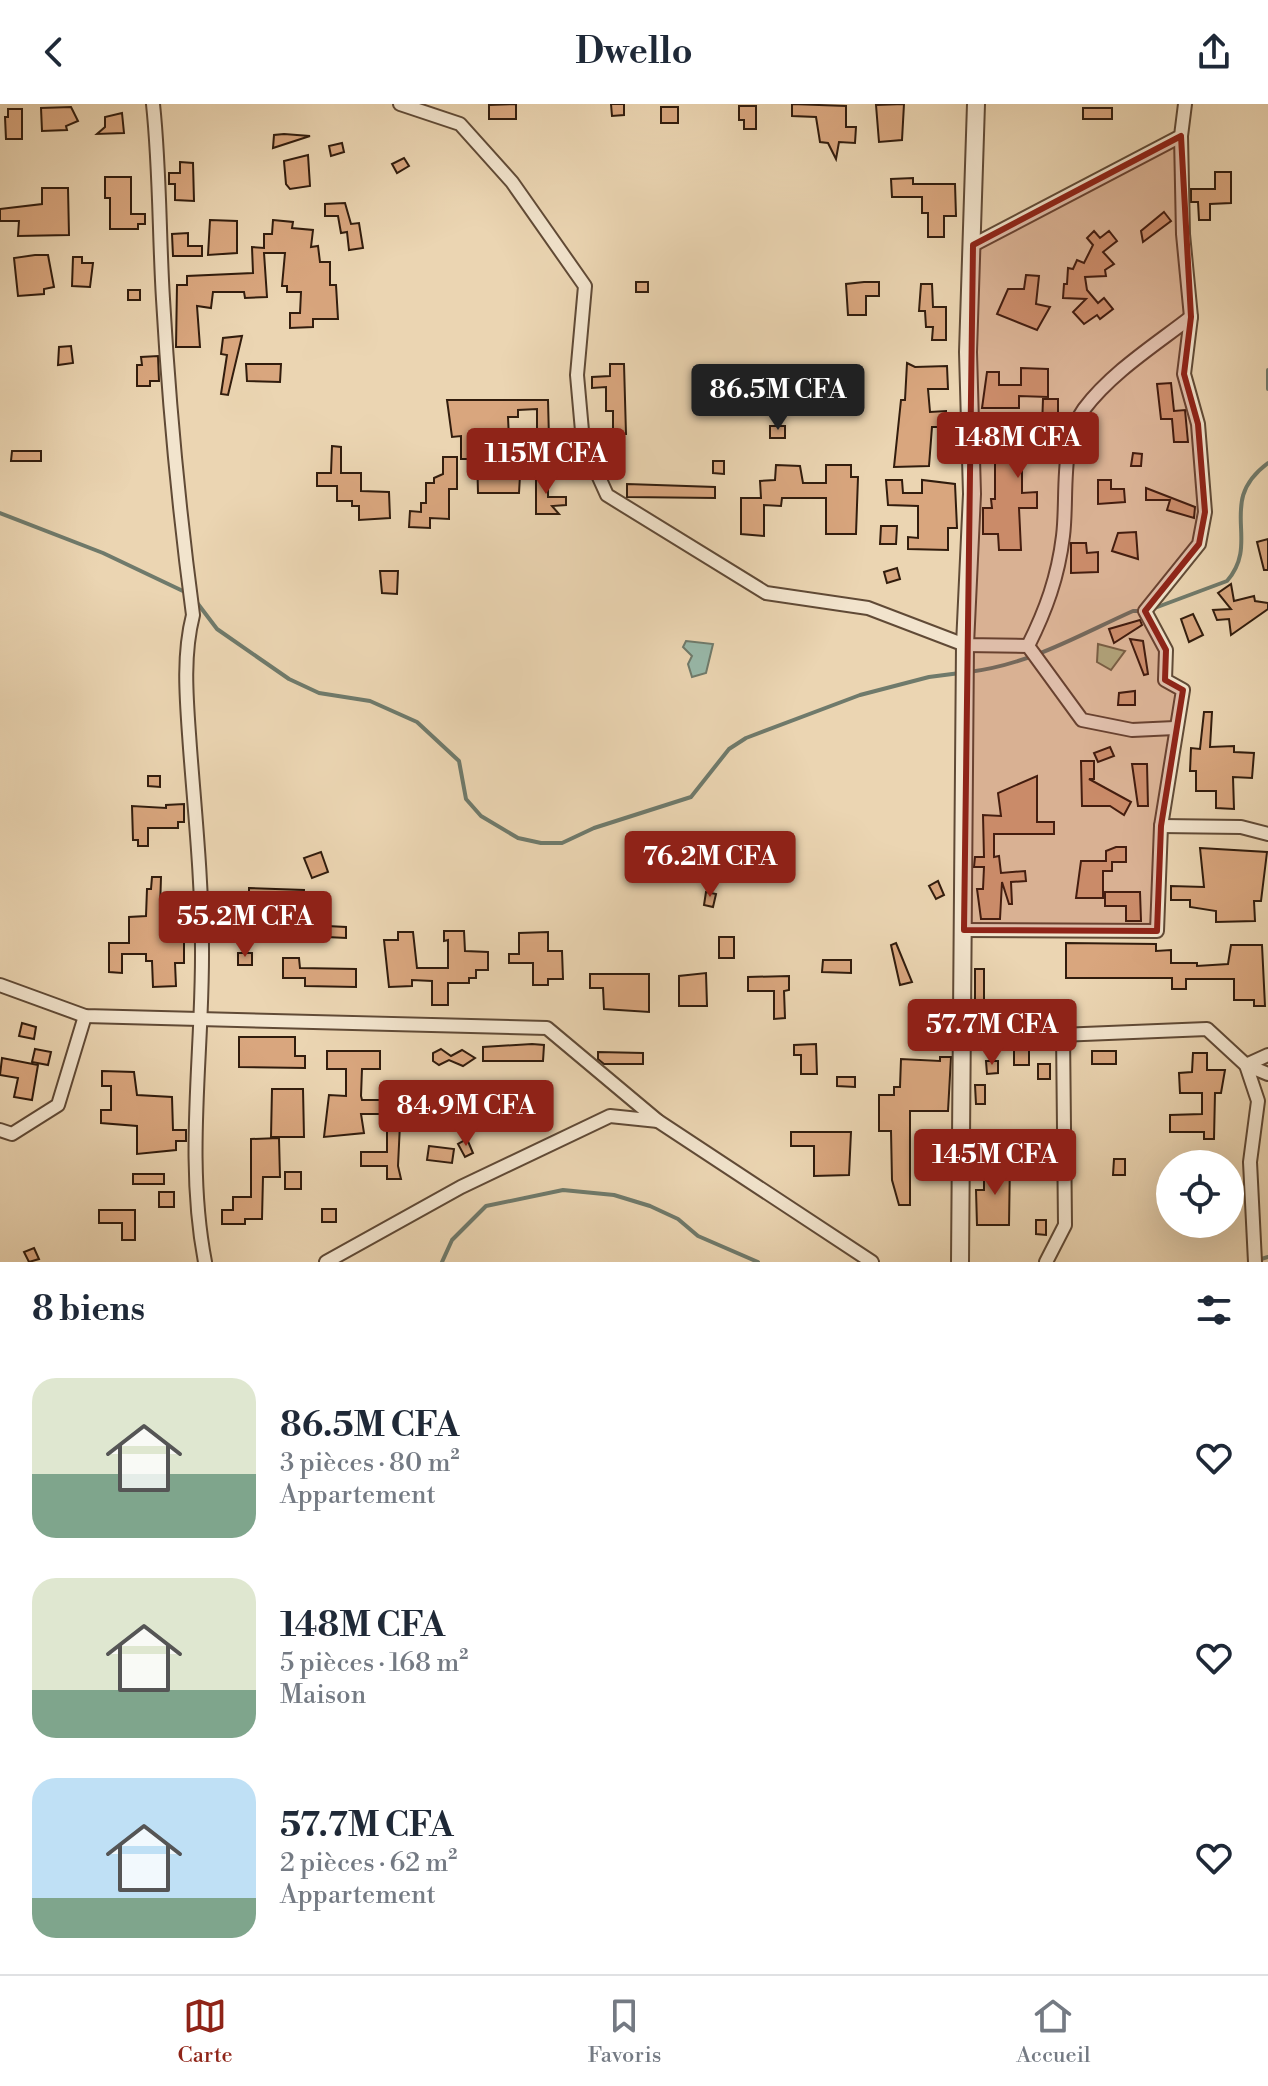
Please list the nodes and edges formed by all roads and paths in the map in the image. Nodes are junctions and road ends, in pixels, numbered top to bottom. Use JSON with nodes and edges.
{"nodes":[{"id":1,"x":153,"y":104,"type":"edge"},
{"id":2,"x":400,"y":104,"type":"edge"},
{"id":3,"x":976,"y":104,"type":"edge"},
{"id":4,"x":1185,"y":104,"type":"edge"},
{"id":5,"x":1181,"y":136,"type":"junction"},
{"id":6,"x":973,"y":245,"type":"junction"},
{"id":7,"x":1191,"y":317,"type":"junction"},
{"id":8,"x":965,"y":645,"type":"junction"},
{"id":9,"x":1028,"y":646,"type":"junction"},
{"id":10,"x":1175,"y":728,"type":"junction"},
{"id":11,"x":1161,"y":826,"type":"junction"},
{"id":12,"x":1268,"y":834,"type":"edge"},
{"id":13,"x":964,"y":930,"type":"junction"},
{"id":14,"x":0,"y":985,"type":"edge"},
{"id":15,"x":85,"y":1016,"type":"junction"},
{"id":16,"x":199,"y":1019,"type":"junction"},
{"id":17,"x":1063,"y":1032,"type":"junction"},
{"id":18,"x":963,"y":1039,"type":"junction"},
{"id":19,"x":1268,"y":1055,"type":"edge"},
{"id":20,"x":1246,"y":1065,"type":"junction"},
{"id":21,"x":1268,"y":1074,"type":"edge"},
{"id":22,"x":658,"y":1121,"type":"junction"},
{"id":23,"x":0,"y":1130,"type":"edge"},
{"id":24,"x":205,"y":1262,"type":"edge"},
{"id":25,"x":326,"y":1262,"type":"edge"},
{"id":26,"x":872,"y":1262,"type":"edge"},
{"id":27,"x":960,"y":1262,"type":"edge"},
{"id":28,"x":1046,"y":1262,"type":"edge"},
{"id":29,"x":1255,"y":1262,"type":"edge"}],
"edges":[{"from":1,"to":16,"type":"street"},
{"from":2,"to":8,"type":"street"},
{"from":3,"to":6,"type":"street"},
{"from":4,"to":5,"type":"street"},
{"from":5,"to":6,"type":"street"},
{"from":5,"to":7,"type":"street"},
{"from":6,"to":8,"type":"street"},
{"from":7,"to":9,"type":"street"},
{"from":7,"to":10,"type":"street"},
{"from":8,"to":9,"type":"street"},
{"from":8,"to":13,"type":"street"},
{"from":9,"to":10,"type":"street"},
{"from":10,"to":11,"type":"street"},
{"from":11,"to":12,"type":"street"},
{"from":11,"to":13,"type":"street"},
{"from":13,"to":18,"type":"street"},
{"from":14,"to":15,"type":"street"},
{"from":15,"to":16,"type":"street"},
{"from":15,"to":23,"type":"street"},
{"from":16,"to":22,"type":"street"},
{"from":16,"to":24,"type":"street"},
{"from":17,"to":18,"type":"street"},
{"from":17,"to":20,"type":"street"},
{"from":17,"to":28,"type":"street"},
{"from":18,"to":27,"type":"street"},
{"from":19,"to":20,"type":"street"},
{"from":20,"to":21,"type":"street"},
{"from":20,"to":29,"type":"street"},
{"from":22,"to":25,"type":"street"},
{"from":22,"to":26,"type":"street"}]}
